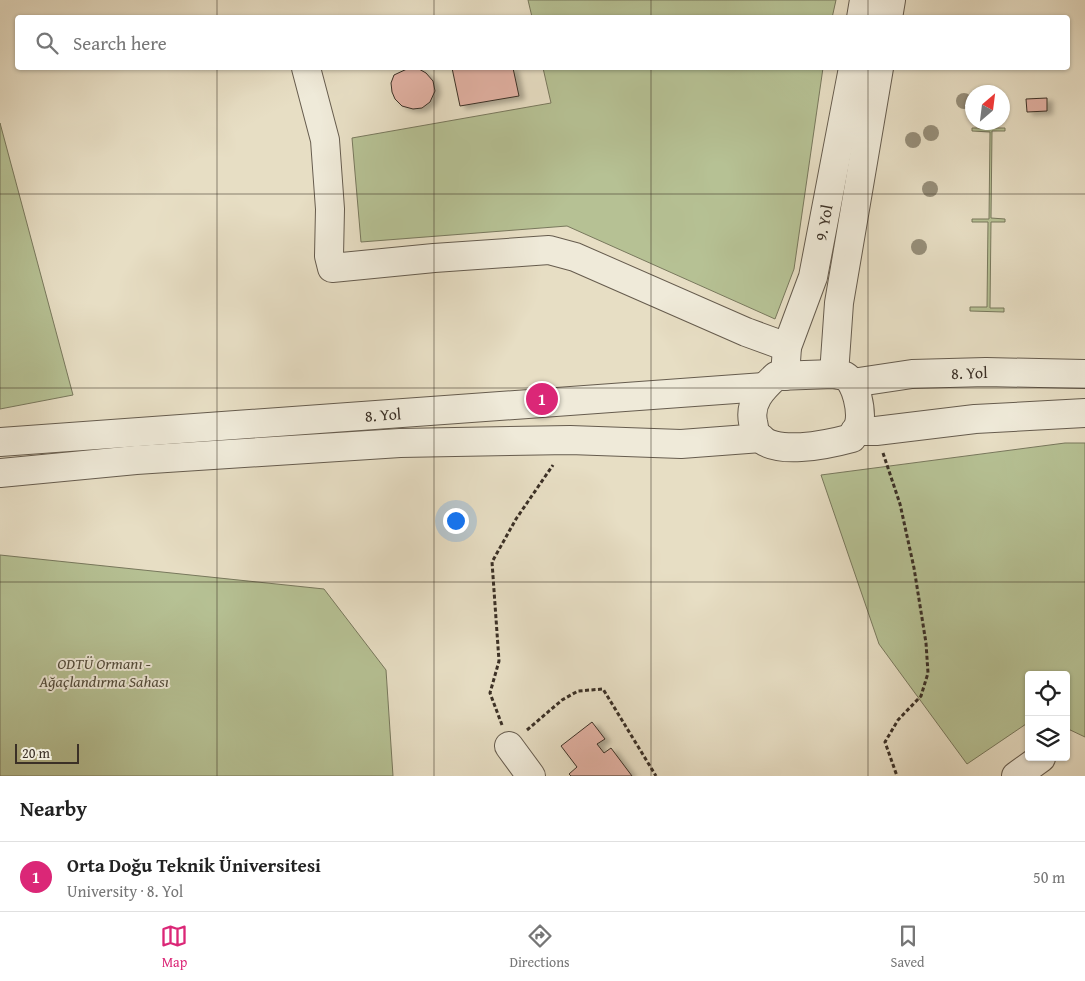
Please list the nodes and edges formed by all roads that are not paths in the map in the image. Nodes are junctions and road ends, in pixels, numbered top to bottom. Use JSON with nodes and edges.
{"nodes":[{"id":1,"x":864,"y":0,"type":"edge"},
{"id":2,"x":891,"y":0,"type":"edge"},
{"id":3,"x":862,"y":15,"type":"edge"},
{"id":4,"x":888,"y":15,"type":"edge"},
{"id":5,"x":307,"y":70,"type":"edge"},
{"id":6,"x":865,"y":71,"type":"edge"},
{"id":7,"x":787,"y":348,"type":"junction"},
{"id":8,"x":1085,"y":374,"type":"edge"},
{"id":9,"x":843,"y":378,"type":"junction"},
{"id":10,"x":775,"y":382,"type":"junction"},
{"id":11,"x":1085,"y":413,"type":"edge"},
{"id":12,"x":866,"y":431,"type":"junction"},
{"id":13,"x":761,"y":438,"type":"junction"},
{"id":14,"x":0,"y":442,"type":"edge"},
{"id":15,"x":0,"y":473,"type":"edge"},
{"id":16,"x":509,"y":746,"type":"road end"},
{"id":17,"x":1037,"y":761,"type":"edge"},
{"id":18,"x":532,"y":776,"type":"edge"},
{"id":19,"x":1016,"y":776,"type":"edge"}],
"edges":[{"from":1,"to":3,"type":"street"},
{"from":2,"to":4,"type":"street"},
{"from":5,"to":7,"type":"street"},
{"from":6,"to":7,"type":"street","name":"9. Yol"},
{"from":6,"to":9,"type":"street","name":"9. Yol"},
{"from":7,"to":10,"type":"street","name":"9. Yol"},
{"from":8,"to":9,"type":"street","name":"8. Yol"},
{"from":9,"to":10,"type":"street","name":"8. Yol"},
{"from":9,"to":12,"type":"street"},
{"from":10,"to":13,"type":"street"},
{"from":10,"to":14,"type":"street","name":"8. Yol"},
{"from":11,"to":12,"type":"street","name":"8. Yol"},
{"from":12,"to":13,"type":"street","name":"8. Yol"},
{"from":13,"to":15,"type":"street","name":"8. Yol"},
{"from":16,"to":18,"type":"street"},
{"from":17,"to":19,"type":"street"}]}
